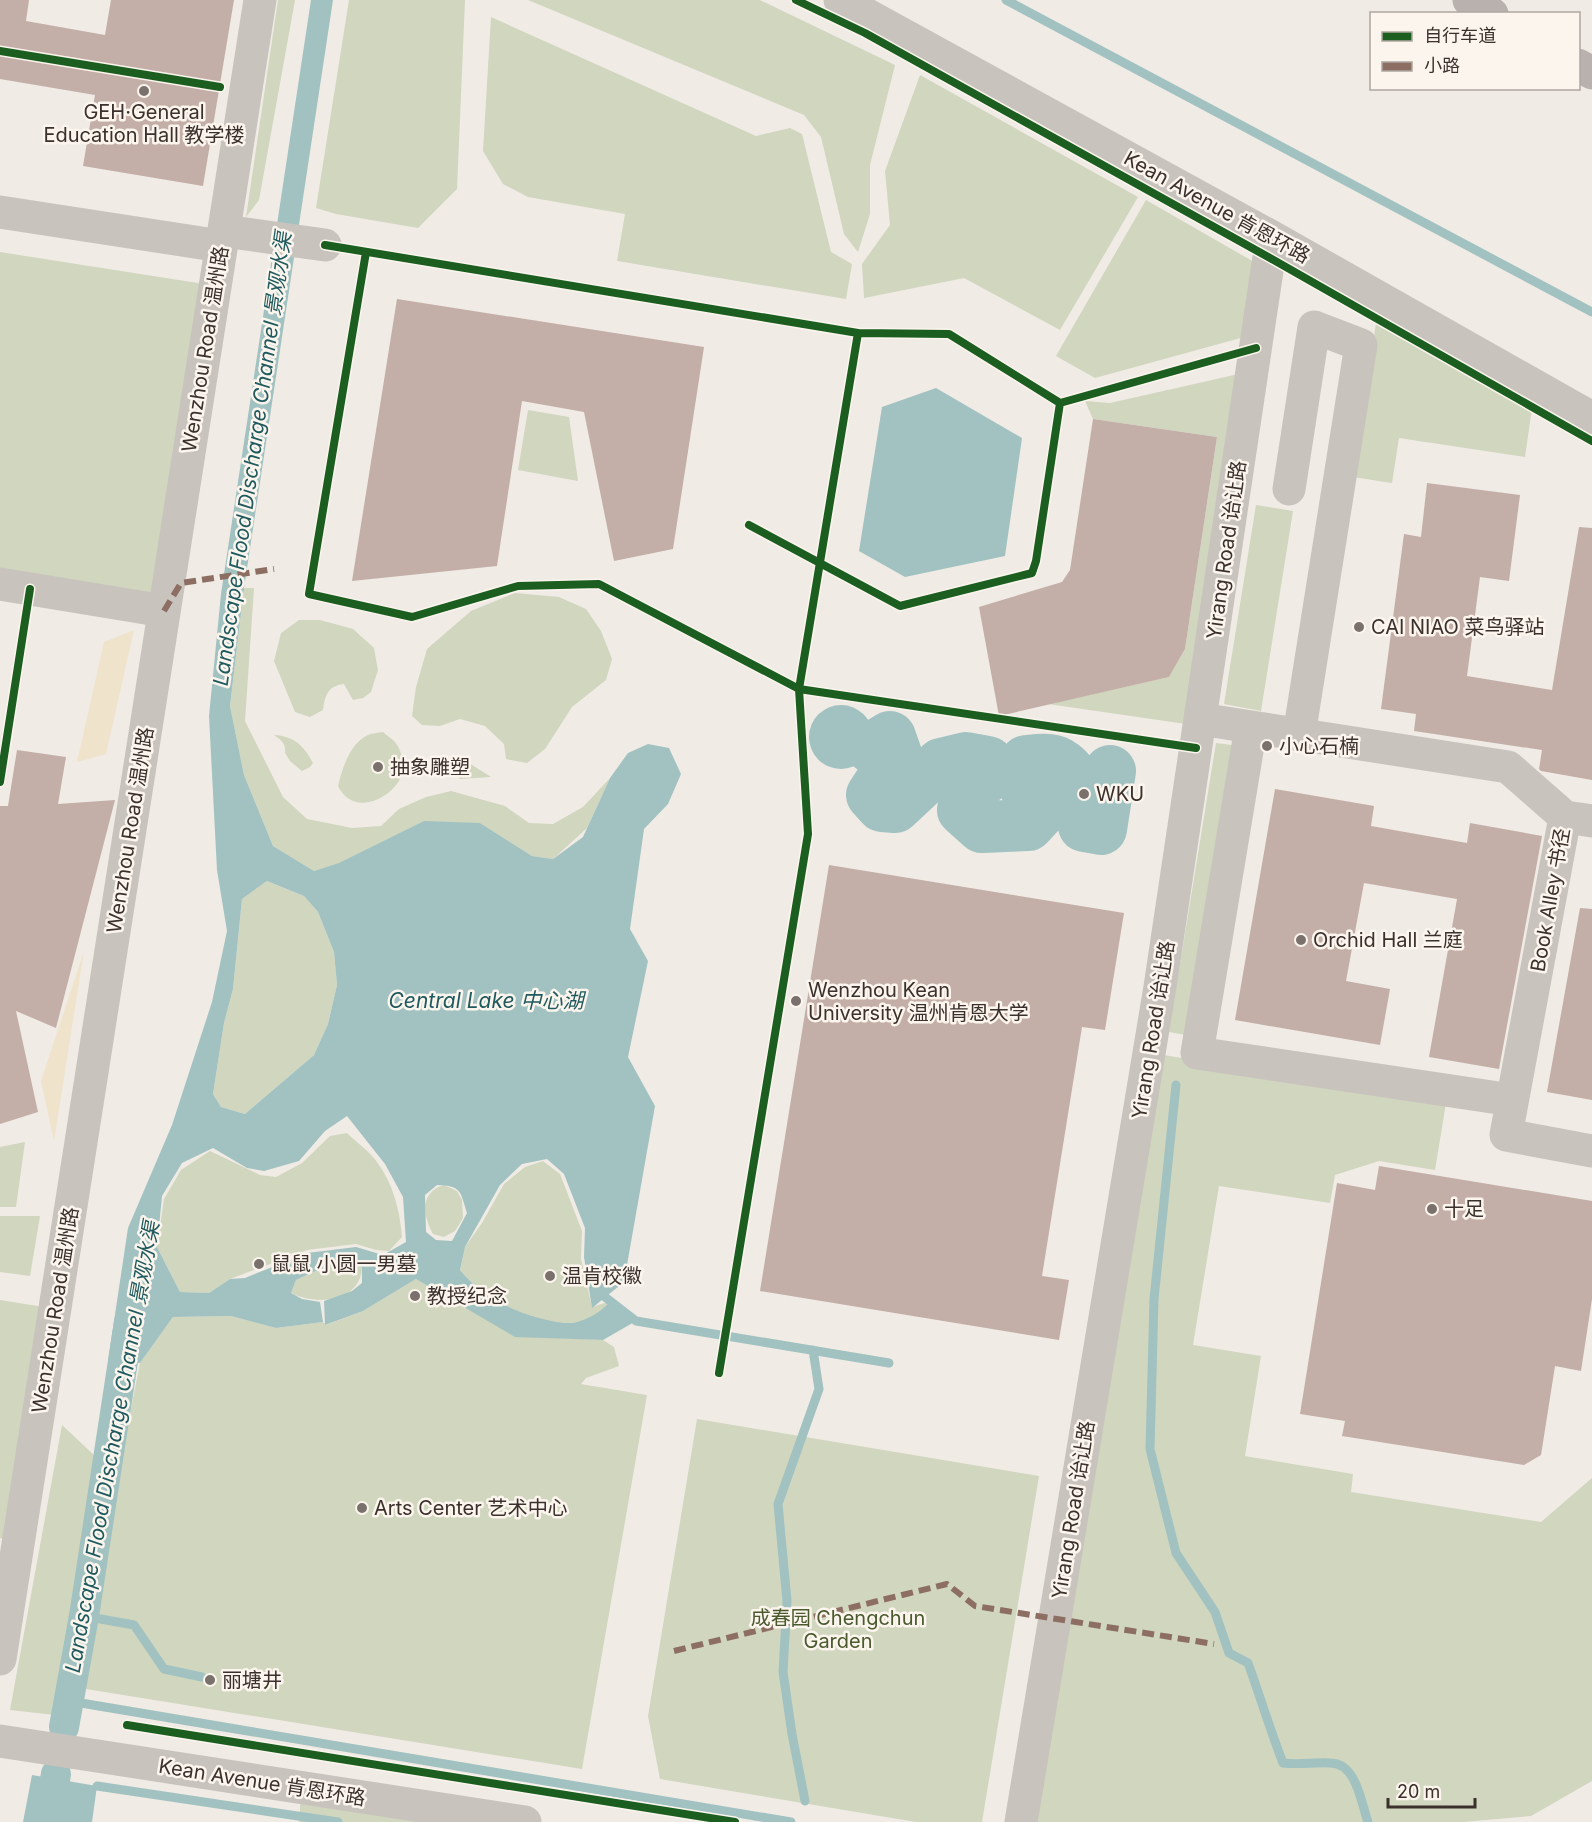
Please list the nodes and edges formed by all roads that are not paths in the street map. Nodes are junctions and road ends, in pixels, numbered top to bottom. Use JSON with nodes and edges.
{"nodes":[{"id":1,"x":260,"y":0,"type":"edge"},
{"id":2,"x":840,"y":0,"type":"edge"},
{"id":3,"x":1469,"y":0,"type":"edge"},
{"id":4,"x":1489,"y":12,"type":"edge"},
{"id":5,"x":0,"y":213,"type":"edge"},
{"id":6,"x":224,"y":236,"type":"junction"},
{"id":7,"x":1272,"y":237,"type":"junction"},
{"id":8,"x":325,"y":245,"type":"dead end"},
{"id":9,"x":1370,"y":292,"type":"junction"},
{"id":10,"x":1361,"y":345,"type":"junction"},
{"id":11,"x":1592,"y":418,"type":"edge"},
{"id":12,"x":1289,"y":489,"type":"dead end"},
{"id":13,"x":0,"y":584,"type":"edge"},
{"id":14,"x":164,"y":611,"type":"junction"},
{"id":15,"x":1200,"y":719,"type":"junction"},
{"id":16,"x":1251,"y":727,"type":"junction"},
{"id":17,"x":1299,"y":735,"type":"junction"},
{"id":18,"x":1578,"y":819,"type":"edge"},
{"id":19,"x":1512,"y":1100,"type":"junction"},
{"id":20,"x":1592,"y":1151,"type":"edge"},
{"id":21,"x":0,"y":1659,"type":"edge"},
{"id":22,"x":0,"y":1742,"type":"edge"},
{"id":23,"x":525,"y":1822,"type":"edge"},
{"id":24,"x":1021,"y":1822,"type":"edge"}],
"edges":[{"from":1,"to":6,"type":"street","name":"Wenzhou Road 温州路"},
{"from":2,"to":7,"type":"street","name":"Kean Avenue 肯恩环路"},
{"from":3,"to":4,"type":"main road"},
{"from":5,"to":6,"type":"street"},
{"from":6,"to":8,"type":"street"},
{"from":6,"to":14,"type":"street","name":"Wenzhou Road 温州路"},
{"from":7,"to":9,"type":"street","name":"Kean Avenue 肯恩环路"},
{"from":7,"to":15,"type":"street","name":"Yirang Road 诒让路"},
{"from":9,"to":10,"type":"street"},
{"from":9,"to":11,"type":"street","name":"Kean Avenue 肯恩环路"},
{"from":10,"to":12,"type":"street"},
{"from":10,"to":17,"type":"street"},
{"from":13,"to":14,"type":"street"},
{"from":14,"to":21,"type":"street","name":"Wenzhou Road 温州路"},
{"from":15,"to":16,"type":"street","name":"Book Alley 书径"},
{"from":15,"to":24,"type":"street","name":"Yirang Road 诒让路"},
{"from":16,"to":17,"type":"street","name":"Book Alley 书径"},
{"from":16,"to":19,"type":"street"},
{"from":17,"to":18,"type":"street","name":"Book Alley 书径"},
{"from":18,"to":19,"type":"street","name":"Book Alley 书径"},
{"from":19,"to":20,"type":"street","name":"Book Alley 书径"},
{"from":22,"to":23,"type":"street","name":"Kean Avenue 肯恩环路"}]}
